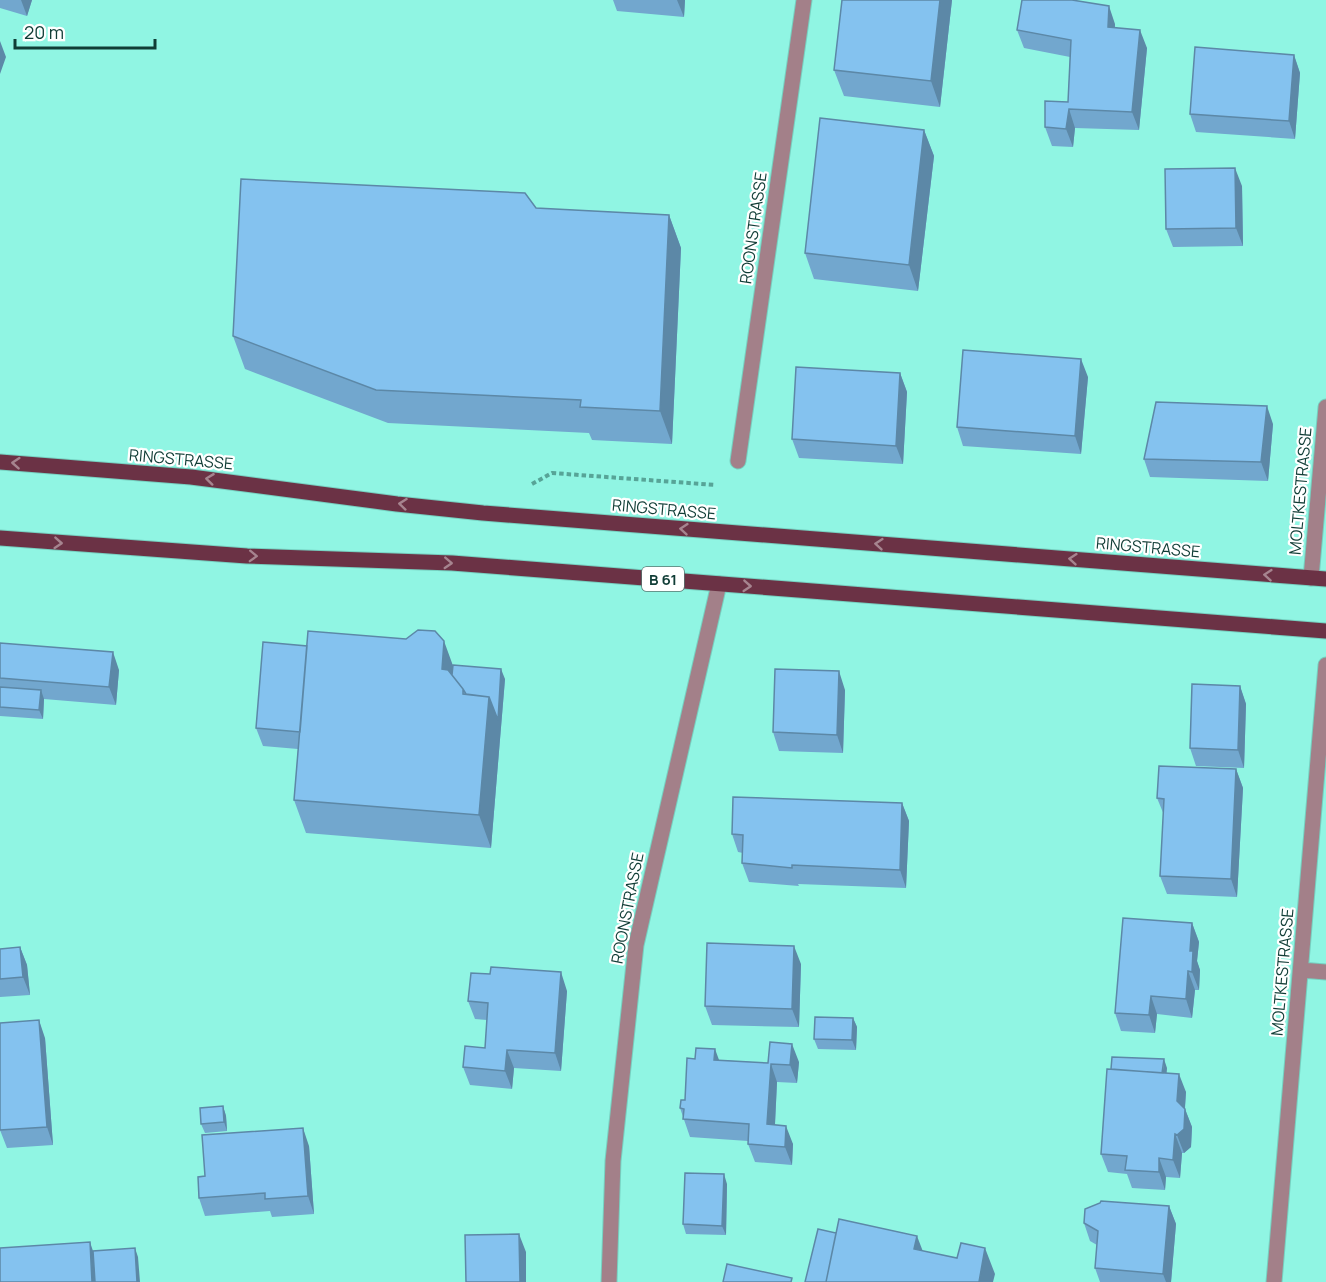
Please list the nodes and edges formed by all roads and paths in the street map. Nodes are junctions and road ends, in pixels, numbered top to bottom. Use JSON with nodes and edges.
{"nodes":[{"id":1,"x":804,"y":0,"type":"edge"},
{"id":2,"x":1326,"y":407,"type":"edge"},
{"id":3,"x":738,"y":461,"type":"joint"},
{"id":4,"x":0,"y":462,"type":"edge"},
{"id":5,"x":483,"y":513,"type":"junction"},
{"id":6,"x":0,"y":538,"type":"edge"},
{"id":7,"x":1318,"y":579,"type":"edge"},
{"id":8,"x":719,"y":584,"type":"junction"},
{"id":9,"x":1326,"y":631,"type":"edge"},
{"id":10,"x":1326,"y":665,"type":"edge"},
{"id":11,"x":1301,"y":970,"type":"junction"},
{"id":12,"x":1326,"y":972,"type":"edge"},
{"id":13,"x":609,"y":1282,"type":"edge"},
{"id":14,"x":1274,"y":1282,"type":"edge"}],
"edges":[{"from":1,"to":3,"type":"street","name":"ROONSTRASSE"},
{"from":2,"to":7,"type":"street","name":"MOLTKESTRASSE"},
{"from":3,"to":5,"type":"path"},
{"from":5,"to":4,"type":"main road","name":"RINGSTRASSE","one_way":true},
{"from":7,"to":5,"type":"main road","name":"RINGSTRASSE","one_way":true},
{"from":6,"to":8,"type":"main road","number":"B 61","one_way":true},
{"from":8,"to":9,"type":"main road","number":"B 61","one_way":true},
{"from":8,"to":13,"type":"street","name":"ROONSTRASSE"},
{"from":10,"to":11,"type":"street","name":"MOLTKESTRASSE"},
{"from":11,"to":12,"type":"street"},
{"from":11,"to":14,"type":"street","name":"MOLTKESTRASSE"}]}
